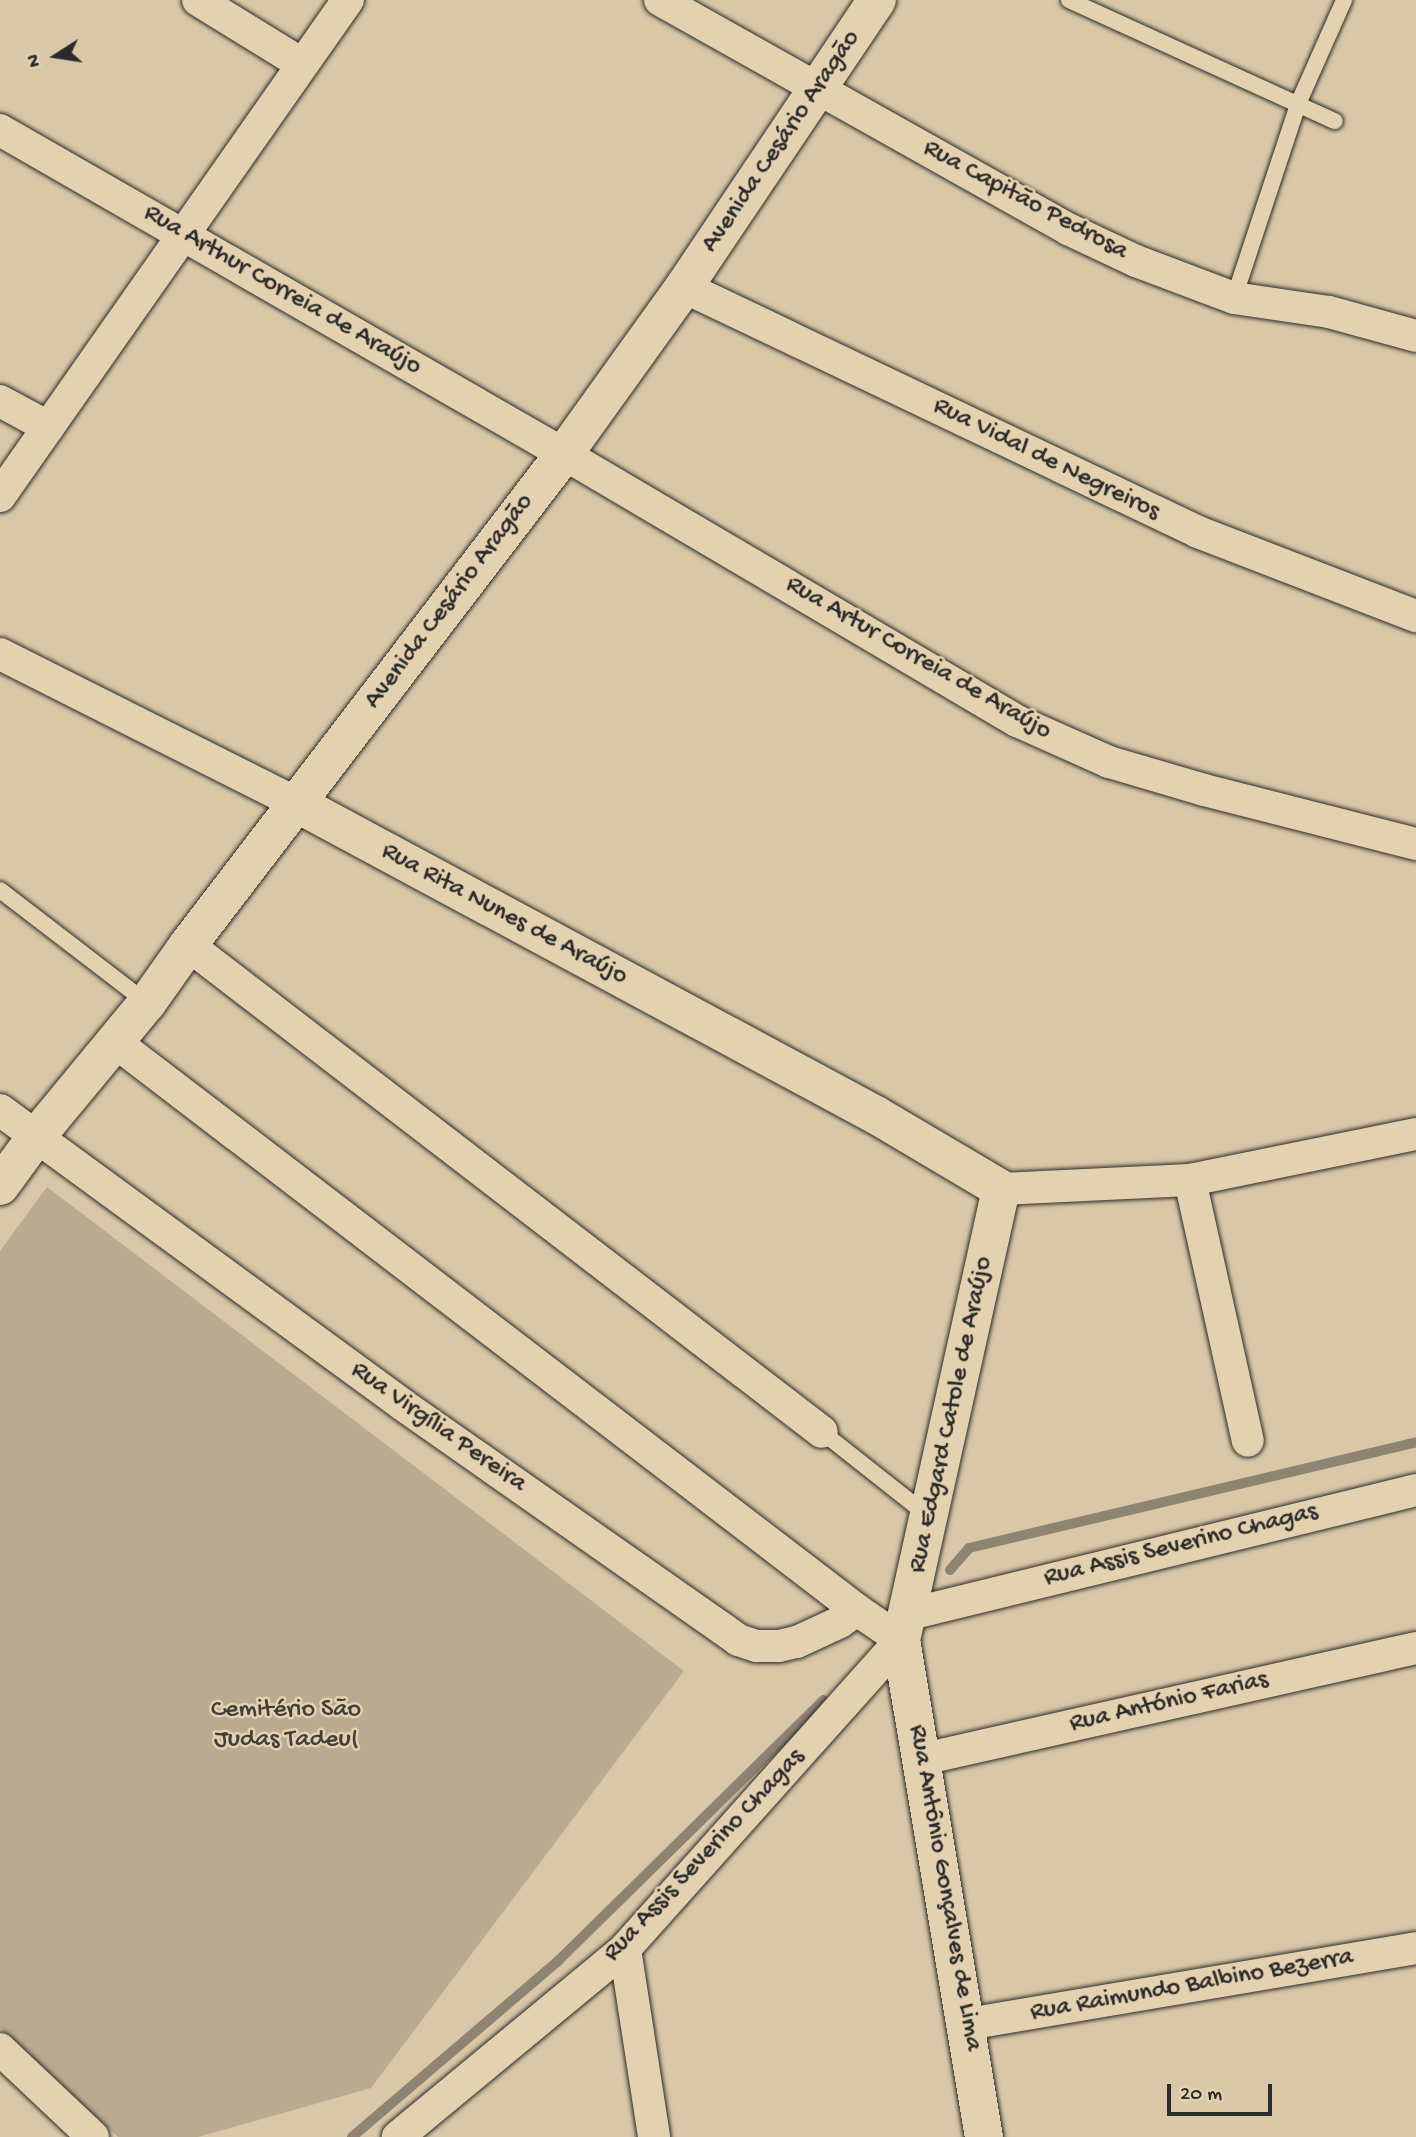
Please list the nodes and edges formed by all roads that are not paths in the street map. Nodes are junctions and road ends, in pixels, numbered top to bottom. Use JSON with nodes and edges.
{"nodes":[{"id":1,"x":198,"y":0,"type":"edge"},
{"id":2,"x":348,"y":0,"type":"edge"},
{"id":3,"x":660,"y":0,"type":"edge"},
{"id":4,"x":877,"y":0,"type":"edge"},
{"id":5,"x":1069,"y":0,"type":"edge"},
{"id":6,"x":1344,"y":0,"type":"edge"},
{"id":7,"x":302,"y":64,"type":"junction"},
{"id":8,"x":819,"y":88,"type":"junction"},
{"id":9,"x":1298,"y":104,"type":"junction"},
{"id":10,"x":1335,"y":121,"type":"dead end"},
{"id":11,"x":0,"y":130,"type":"edge"},
{"id":12,"x":185,"y":235,"type":"junction"},
{"id":13,"x":684,"y":287,"type":"junction"},
{"id":14,"x":1234,"y":298,"type":"junction"},
{"id":15,"x":1416,"y":335,"type":"edge"},
{"id":16,"x":0,"y":401,"type":"edge"},
{"id":17,"x":48,"y":427,"type":"junction"},
{"id":18,"x":564,"y":454,"type":"junction"},
{"id":19,"x":0,"y":496,"type":"edge"},
{"id":20,"x":1416,"y":616,"type":"edge"},
{"id":21,"x":0,"y":654,"type":"edge"},
{"id":22,"x":296,"y":803,"type":"junction"},
{"id":23,"x":1416,"y":844,"type":"edge"},
{"id":24,"x":0,"y":890,"type":"edge"},
{"id":25,"x":188,"y":945,"type":"junction"},
{"id":26,"x":148,"y":1003,"type":"junction"},
{"id":27,"x":116,"y":1042,"type":"junction"},
{"id":28,"x":0,"y":1110,"type":"edge"},
{"id":29,"x":1416,"y":1134,"type":"edge"},
{"id":30,"x":36,"y":1137,"type":"junction"},
{"id":31,"x":1190,"y":1180,"type":"junction"},
{"id":32,"x":0,"y":1186,"type":"edge"},
{"id":33,"x":1001,"y":1189,"type":"junction"},
{"id":34,"x":822,"y":1432,"type":"joint"},
{"id":35,"x":1248,"y":1441,"type":"dead end"},
{"id":36,"x":1416,"y":1490,"type":"edge"},
{"id":37,"x":930,"y":1517,"type":"junction"},
{"id":38,"x":857,"y":1610,"type":"junction"},
{"id":39,"x":904,"y":1627,"type":"junction"},
{"id":40,"x":1416,"y":1648,"type":"edge"},
{"id":41,"x":923,"y":1759,"type":"junction"},
{"id":42,"x":1416,"y":1948,"type":"edge"},
{"id":43,"x":625,"y":1949,"type":"junction"},
{"id":44,"x":967,"y":2024,"type":"junction"},
{"id":45,"x":0,"y":2049,"type":"edge"},
{"id":46,"x":93,"y":2137,"type":"edge"},
{"id":47,"x":398,"y":2137,"type":"edge"},
{"id":48,"x":654,"y":2137,"type":"edge"},
{"id":49,"x":984,"y":2137,"type":"edge"}],
"edges":[{"from":1,"to":7,"type":"street"},
{"from":2,"to":7,"type":"street"},
{"from":3,"to":8,"type":"street","name":"Rua Capitão Pedrosa"},
{"from":4,"to":8,"type":"street","name":"Avenida Cesário Aragão"},
{"from":5,"to":9,"type":"lane"},
{"from":6,"to":9,"type":"lane"},
{"from":7,"to":12,"type":"street"},
{"from":8,"to":13,"type":"street","name":"Avenida Cesário Aragão"},
{"from":8,"to":14,"type":"street","name":"Rua Capitão Pedrosa"},
{"from":9,"to":10,"type":"lane"},
{"from":9,"to":14,"type":"lane"},
{"from":11,"to":12,"type":"street","name":"Rua Arthur Correia de Araújo"},
{"from":12,"to":17,"type":"street"},
{"from":12,"to":18,"type":"street","name":"Rua Arthur Correia de Araújo"},
{"from":13,"to":18,"type":"street","name":"Avenida Cesário Aragão"},
{"from":13,"to":20,"type":"street","name":"Rua Vidal de Negreiros"},
{"from":14,"to":15,"type":"street","name":"Rua Capitão Pedrosa"},
{"from":16,"to":17,"type":"street"},
{"from":17,"to":19,"type":"street"},
{"from":18,"to":22,"type":"street","name":"Avenida Cesário Aragão"},
{"from":18,"to":23,"type":"street","name":"Rua Artur Correia de Araújo"},
{"from":21,"to":22,"type":"street","name":"Rua Rita Nunes de Araújo"},
{"from":22,"to":25,"type":"street","name":"Avenida Cesário Aragão"},
{"from":22,"to":33,"type":"street","name":"Rua Rita Nunes de Araújo"},
{"from":24,"to":26,"type":"lane"},
{"from":25,"to":26,"type":"street","name":"Avenida Cesário Aragão"},
{"from":25,"to":34,"type":"street"},
{"from":26,"to":27,"type":"street","name":"Avenida Cesário Aragão"},
{"from":27,"to":30,"type":"street","name":"Avenida Cesário Aragão"},
{"from":27,"to":38,"type":"street"},
{"from":28,"to":30,"type":"street","name":"Rua Virgília Pereira"},
{"from":29,"to":31,"type":"street"},
{"from":30,"to":32,"type":"street","name":"Avenida Cesário Aragão"},
{"from":30,"to":38,"type":"street","name":"Rua Virgília Pereira"},
{"from":31,"to":33,"type":"street"},
{"from":31,"to":35,"type":"street"},
{"from":33,"to":37,"type":"street","name":"Rua Edgard Catole de Araújo"},
{"from":34,"to":37,"type":"lane"},
{"from":36,"to":39,"type":"street","name":"Rua Assis Severino Chagas"},
{"from":37,"to":39,"type":"street","name":"Rua Edgard Catole de Araújo"},
{"from":38,"to":39,"type":"street"},
{"from":39,"to":41,"type":"street","name":"Rua Antônio Gonçalves de Lima"},
{"from":39,"to":43,"type":"street","name":"Rua Assis Severino Chagas"},
{"from":40,"to":41,"type":"street","name":"Rua António Farias"},
{"from":41,"to":44,"type":"street","name":"Rua Antônio Gonçalves de Lima"},
{"from":42,"to":44,"type":"street","name":"Rua Raimundo Balbino Bezerra"},
{"from":43,"to":47,"type":"street","name":"Rua Assis Severino Chagas"},
{"from":43,"to":48,"type":"street"},
{"from":44,"to":49,"type":"street","name":"Rua Antônio Gonçalves de Lima"},
{"from":45,"to":46,"type":"street"}]}
